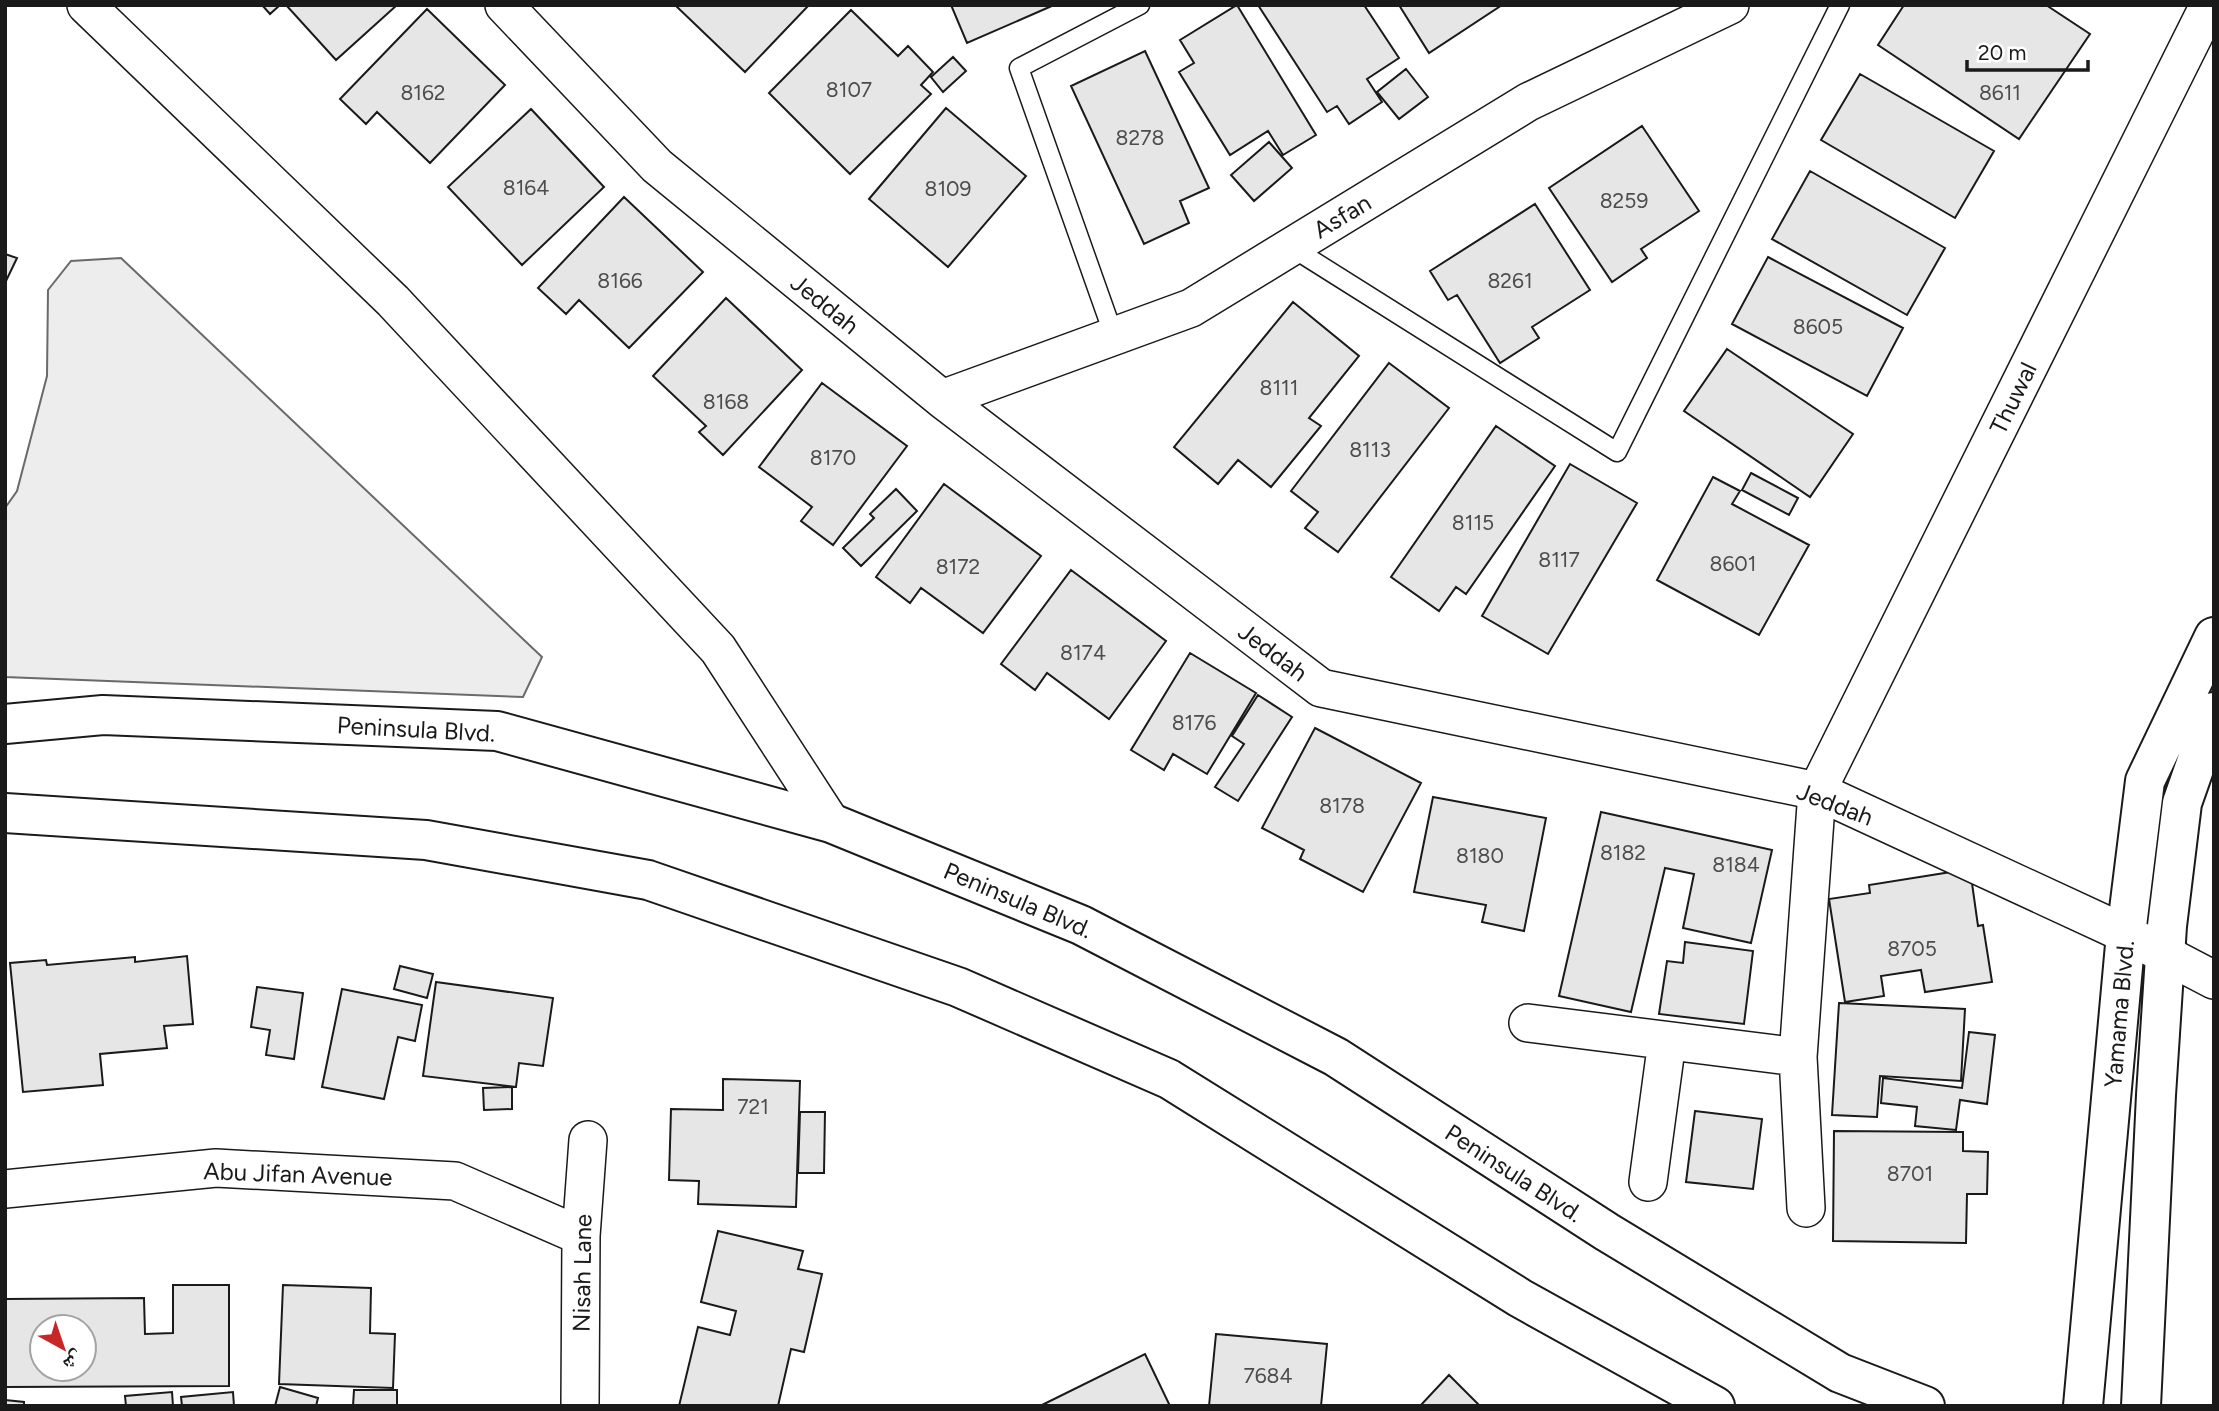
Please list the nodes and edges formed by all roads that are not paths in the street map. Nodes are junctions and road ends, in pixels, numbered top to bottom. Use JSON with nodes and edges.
{"nodes":[{"id":1,"x":86,"y":5,"type":"edge"},
{"id":2,"x":504,"y":5,"type":"edge"},
{"id":3,"x":1140,"y":5,"type":"edge"},
{"id":4,"x":1730,"y":5,"type":"edge"},
{"id":5,"x":1840,"y":5,"type":"edge"},
{"id":6,"x":2209,"y":5,"type":"edge"},
{"id":7,"x":1290,"y":247,"type":"junction"},
{"id":8,"x":1114,"y":336,"type":"junction"},
{"id":9,"x":942,"y":399,"type":"junction"},
{"id":10,"x":2214,"y":637,"type":"edge"},
{"id":11,"x":2214,"y":712,"type":"edge"},
{"id":12,"x":5,"y":724,"type":"edge"},
{"id":13,"x":1817,"y":792,"type":"junction"},
{"id":14,"x":5,"y":813,"type":"edge"},
{"id":15,"x":831,"y":823,"type":"junction"},
{"id":16,"x":2126,"y":934,"type":"junction"},
{"id":17,"x":2165,"y":955,"type":"junction"},
{"id":18,"x":2214,"y":980,"type":"edge"},
{"id":19,"x":1528,"y":1023,"type":"dead end"},
{"id":20,"x":1667,"y":1041,"type":"junction"},
{"id":21,"x":1798,"y":1057,"type":"junction"},
{"id":22,"x":588,"y":1140,"type":"dead end"},
{"id":23,"x":1648,"y":1182,"type":"dead end"},
{"id":24,"x":5,"y":1189,"type":"edge"},
{"id":25,"x":1806,"y":1208,"type":"dead end"},
{"id":26,"x":581,"y":1236,"type":"junction"},
{"id":27,"x":580,"y":1406,"type":"edge"},
{"id":28,"x":1716,"y":1406,"type":"edge"},
{"id":29,"x":1926,"y":1406,"type":"edge"},
{"id":30,"x":2083,"y":1406,"type":"edge"},
{"id":31,"x":2141,"y":1406,"type":"edge"}],
"edges":[{"from":1,"to":15,"type":"street"},
{"from":2,"to":9,"type":"street","name":"Jeddah"},
{"from":3,"to":8,"type":"lane"},
{"from":4,"to":7,"type":"street","name":"Asfan"},
{"from":5,"to":7,"type":"lane"},
{"from":6,"to":13,"type":"street","name":"Thuwal"},
{"from":7,"to":8,"type":"street","name":"Asfan"},
{"from":8,"to":9,"type":"street","name":"Asfan"},
{"from":9,"to":13,"type":"street","name":"Jeddah"},
{"from":10,"to":16,"type":"main road","name":"Yamama Blvd."},
{"from":11,"to":17,"type":"main road","name":"Yamama Blvd."},
{"from":12,"to":15,"type":"main road","name":"Peninsula Blvd."},
{"from":13,"to":16,"type":"street","name":"Jeddah"},
{"from":13,"to":21,"type":"street"},
{"from":14,"to":28,"type":"main road"},
{"from":15,"to":29,"type":"main road","name":"Peninsula Blvd."},
{"from":16,"to":17,"type":"street","name":"Jeddah"},
{"from":16,"to":30,"type":"main road","name":"Yamama Blvd."},
{"from":17,"to":18,"type":"street","name":"Jeddah"},
{"from":17,"to":31,"type":"main road","name":"Yamama Blvd."},
{"from":19,"to":20,"type":"street"},
{"from":20,"to":21,"type":"street"},
{"from":20,"to":23,"type":"street"},
{"from":21,"to":25,"type":"street"},
{"from":22,"to":26,"type":"street","name":"Nisah Lane"},
{"from":24,"to":26,"type":"street","name":"Abu Jifan Avenue"},
{"from":26,"to":27,"type":"street","name":"Nisah Lane"}]}
